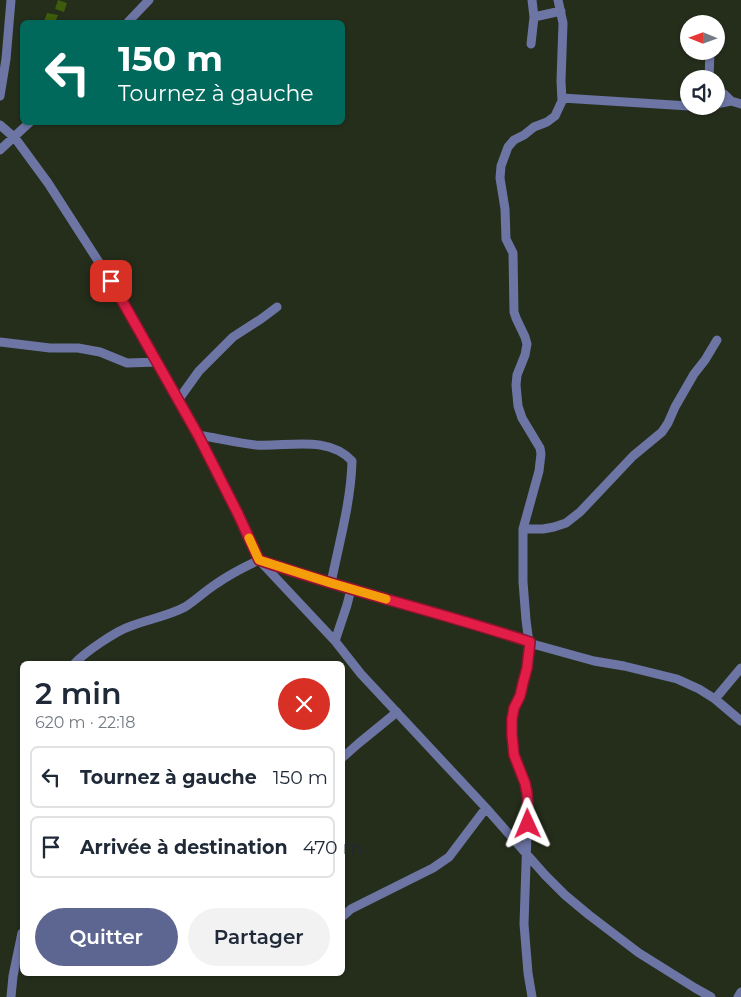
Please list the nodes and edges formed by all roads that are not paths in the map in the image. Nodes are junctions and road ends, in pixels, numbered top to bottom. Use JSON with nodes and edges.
{"nodes":[{"id":1,"x":10,"y":0,"type":"edge"},
{"id":2,"x":149,"y":0,"type":"edge"},
{"id":3,"x":532,"y":0,"type":"edge"},
{"id":4,"x":558,"y":0,"type":"edge"},
{"id":5,"x":561,"y":11,"type":"junction"},
{"id":6,"x":534,"y":17,"type":"junction"},
{"id":7,"x":130,"y":20,"type":"edge"},
{"id":8,"x":531,"y":44,"type":"dead end"},
{"id":9,"x":725,"y":95,"type":"edge"},
{"id":10,"x":0,"y":96,"type":"edge"},
{"id":11,"x":562,"y":98,"type":"junction"},
{"id":12,"x":731,"y":101,"type":"junction"},
{"id":13,"x":725,"y":102,"type":"edge"},
{"id":14,"x":741,"y":104,"type":"edge"},
{"id":15,"x":680,"y":105,"type":"edge"},
{"id":16,"x":0,"y":125,"type":"edge"},
{"id":17,"x":27,"y":125,"type":"edge"},
{"id":18,"x":15,"y":138,"type":"junction"},
{"id":19,"x":0,"y":150,"type":"edge"},
{"id":20,"x":277,"y":307,"type":"dead end"},
{"id":21,"x":717,"y":340,"type":"dead end"},
{"id":22,"x":0,"y":342,"type":"edge"},
{"id":23,"x":158,"y":362,"type":"junction"},
{"id":24,"x":177,"y":398,"type":"junction"},
{"id":25,"x":198,"y":435,"type":"junction"},
{"id":26,"x":523,"y":529,"type":"junction"},
{"id":27,"x":259,"y":560,"type":"junction"},
{"id":28,"x":331,"y":583,"type":"junction"},
{"id":29,"x":351,"y":589,"type":"junction"},
{"id":30,"x":335,"y":641,"type":"junction"},
{"id":31,"x":530,"y":642,"type":"junction"},
{"id":32,"x":77,"y":661,"type":"edge"},
{"id":33,"x":741,"y":668,"type":"edge"},
{"id":34,"x":715,"y":699,"type":"junction"},
{"id":35,"x":397,"y":712,"type":"junction"},
{"id":36,"x":741,"y":721,"type":"edge"},
{"id":37,"x":345,"y":755,"type":"edge"},
{"id":38,"x":486,"y":808,"type":"junction"},
{"id":39,"x":527,"y":855,"type":"junction"},
{"id":40,"x":345,"y":915,"type":"edge"},
{"id":41,"x":20,"y":943,"type":"edge"},
{"id":42,"x":741,"y":992,"type":"edge"},
{"id":43,"x":11,"y":997,"type":"edge"},
{"id":44,"x":532,"y":997,"type":"edge"},
{"id":45,"x":711,"y":997,"type":"edge"},
{"id":46,"x":738,"y":997,"type":"edge"}],
"edges":[{"from":1,"to":10,"type":"street"},
{"from":2,"to":7,"type":"street"},
{"from":3,"to":6,"type":"street"},
{"from":4,"to":5,"type":"street"},
{"from":5,"to":6,"type":"street"},
{"from":5,"to":11,"type":"street"},
{"from":6,"to":8,"type":"street"},
{"from":9,"to":12,"type":"street"},
{"from":11,"to":15,"type":"street"},
{"from":11,"to":26,"type":"street"},
{"from":12,"to":13,"type":"street"},
{"from":12,"to":14,"type":"street"},
{"from":16,"to":18,"type":"street"},
{"from":17,"to":18,"type":"street"},
{"from":18,"to":19,"type":"street"},
{"from":18,"to":23,"type":"street"},
{"from":20,"to":24,"type":"street"},
{"from":21,"to":26,"type":"street"},
{"from":22,"to":23,"type":"street"},
{"from":23,"to":24,"type":"street"},
{"from":24,"to":25,"type":"street"},
{"from":25,"to":27,"type":"street"},
{"from":25,"to":28,"type":"street"},
{"from":26,"to":31,"type":"street"},
{"from":27,"to":28,"type":"street"},
{"from":27,"to":30,"type":"street"},
{"from":27,"to":32,"type":"street"},
{"from":28,"to":29,"type":"street"},
{"from":29,"to":30,"type":"street"},
{"from":29,"to":31,"type":"street"},
{"from":30,"to":35,"type":"street"},
{"from":31,"to":34,"type":"street"},
{"from":31,"to":39,"type":"street"},
{"from":33,"to":34,"type":"street"},
{"from":34,"to":36,"type":"street"},
{"from":35,"to":37,"type":"street"},
{"from":35,"to":38,"type":"street"},
{"from":38,"to":39,"type":"street"},
{"from":38,"to":40,"type":"street"},
{"from":39,"to":44,"type":"street"},
{"from":39,"to":45,"type":"street"},
{"from":41,"to":43,"type":"street"},
{"from":42,"to":46,"type":"street"}]}
